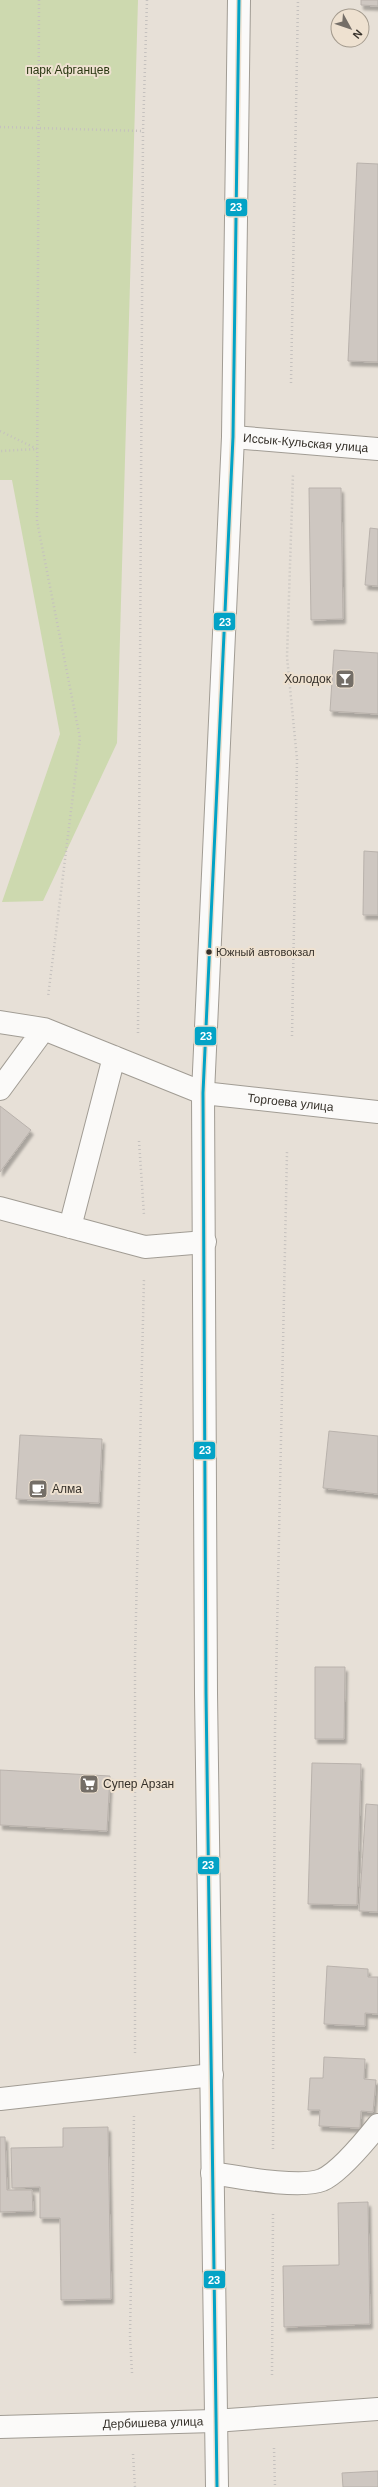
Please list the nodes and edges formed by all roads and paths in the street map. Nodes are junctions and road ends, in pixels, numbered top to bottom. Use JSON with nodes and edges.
{"nodes":[{"id":1,"x":39,"y":0,"type":"edge"},
{"id":2,"x":147,"y":0,"type":"edge"},
{"id":3,"x":239,"y":0,"type":"edge"},
{"id":4,"x":298,"y":0,"type":"edge"},
{"id":5,"x":0,"y":127,"type":"edge"},
{"id":6,"x":39,"y":127,"type":"junction"},
{"id":7,"x":142,"y":131,"type":"junction"},
{"id":8,"x":291,"y":383,"type":"dead end"},
{"id":9,"x":0,"y":431,"type":"edge"},
{"id":10,"x":233,"y":437,"type":"junction"},
{"id":11,"x":37,"y":449,"type":"junction"},
{"id":12,"x":378,"y":449,"type":"edge"},
{"id":13,"x":0,"y":450,"type":"edge"},
{"id":14,"x":293,"y":473,"type":"dead end"},
{"id":15,"x":0,"y":1022,"type":"edge"},
{"id":16,"x":44,"y":1029,"type":"junction"},
{"id":17,"x":292,"y":1036,"type":"dead end"},
{"id":18,"x":138,"y":1039,"type":"dead end"},
{"id":19,"x":114,"y":1057,"type":"junction"},
{"id":20,"x":0,"y":1089,"type":"edge"},
{"id":21,"x":203,"y":1093,"type":"junction"},
{"id":22,"x":378,"y":1112,"type":"edge"},
{"id":23,"x":139,"y":1142,"type":"dead end"},
{"id":24,"x":287,"y":1152,"type":"dead end"},
{"id":25,"x":0,"y":1208,"type":"edge"},
{"id":26,"x":70,"y":1227,"type":"junction"},
{"id":27,"x":205,"y":1242,"type":"junction"},
{"id":28,"x":145,"y":1248,"type":"junction"},
{"id":29,"x":212,"y":2075,"type":"junction"},
{"id":30,"x":135,"y":2085,"type":"junction"},
{"id":31,"x":0,"y":2099,"type":"edge"},
{"id":32,"x":378,"y":2124,"type":"edge"},
{"id":33,"x":212,"y":2173,"type":"junction"},
{"id":34,"x":273,"y":2181,"type":"junction"},
{"id":35,"x":132,"y":2373,"type":"dead end"},
{"id":36,"x":272,"y":2375,"type":"dead end"},
{"id":37,"x":378,"y":2409,"type":"edge"},
{"id":38,"x":214,"y":2421,"type":"junction"},
{"id":39,"x":0,"y":2427,"type":"edge"},
{"id":40,"x":274,"y":2446,"type":"dead end"},
{"id":41,"x":133,"y":2454,"type":"dead end"},
{"id":42,"x":135,"y":2487,"type":"edge"},
{"id":43,"x":217,"y":2487,"type":"edge"},
{"id":44,"x":275,"y":2487,"type":"edge"}],
"edges":[{"from":1,"to":6,"type":"path"},
{"from":2,"to":7,"type":"path"},
{"from":3,"to":10,"type":"main road"},
{"from":4,"to":8,"type":"path"},
{"from":5,"to":6,"type":"path"},
{"from":6,"to":7,"type":"path"},
{"from":6,"to":11,"type":"path"},
{"from":7,"to":18,"type":"path"},
{"from":9,"to":11,"type":"path"},
{"from":10,"to":12,"type":"main road","name":"Иссык-Кульская улица"},
{"from":10,"to":21,"type":"main road"},
{"from":11,"to":13,"type":"path"},
{"from":11,"to":16,"type":"path"},
{"from":14,"to":17,"type":"path"},
{"from":15,"to":16,"type":"main road","name":"Торгоева улица"},
{"from":16,"to":19,"type":"main road","name":"Торгоева улица"},
{"from":16,"to":20,"type":"main road"},
{"from":19,"to":21,"type":"main road","name":"Торгоева улица"},
{"from":19,"to":26,"type":"main road"},
{"from":21,"to":22,"type":"main road","name":"Торгоева улица"},
{"from":21,"to":27,"type":"main road"},
{"from":23,"to":28,"type":"path"},
{"from":24,"to":34,"type":"path"},
{"from":25,"to":26,"type":"main road"},
{"from":26,"to":28,"type":"main road"},
{"from":27,"to":28,"type":"main road"},
{"from":27,"to":29,"type":"main road"},
{"from":28,"to":30,"type":"path"},
{"from":29,"to":30,"type":"main road"},
{"from":29,"to":33,"type":"main road"},
{"from":30,"to":31,"type":"main road"},
{"from":30,"to":35,"type":"path"},
{"from":32,"to":34,"type":"main road"},
{"from":33,"to":34,"type":"main road"},
{"from":33,"to":38,"type":"main road"},
{"from":34,"to":36,"type":"path"},
{"from":37,"to":38,"type":"main road","name":"Дербишева улица"},
{"from":38,"to":39,"type":"main road","name":"Дербишева улица"},
{"from":38,"to":43,"type":"main road"},
{"from":40,"to":44,"type":"path"},
{"from":41,"to":42,"type":"path"}]}
